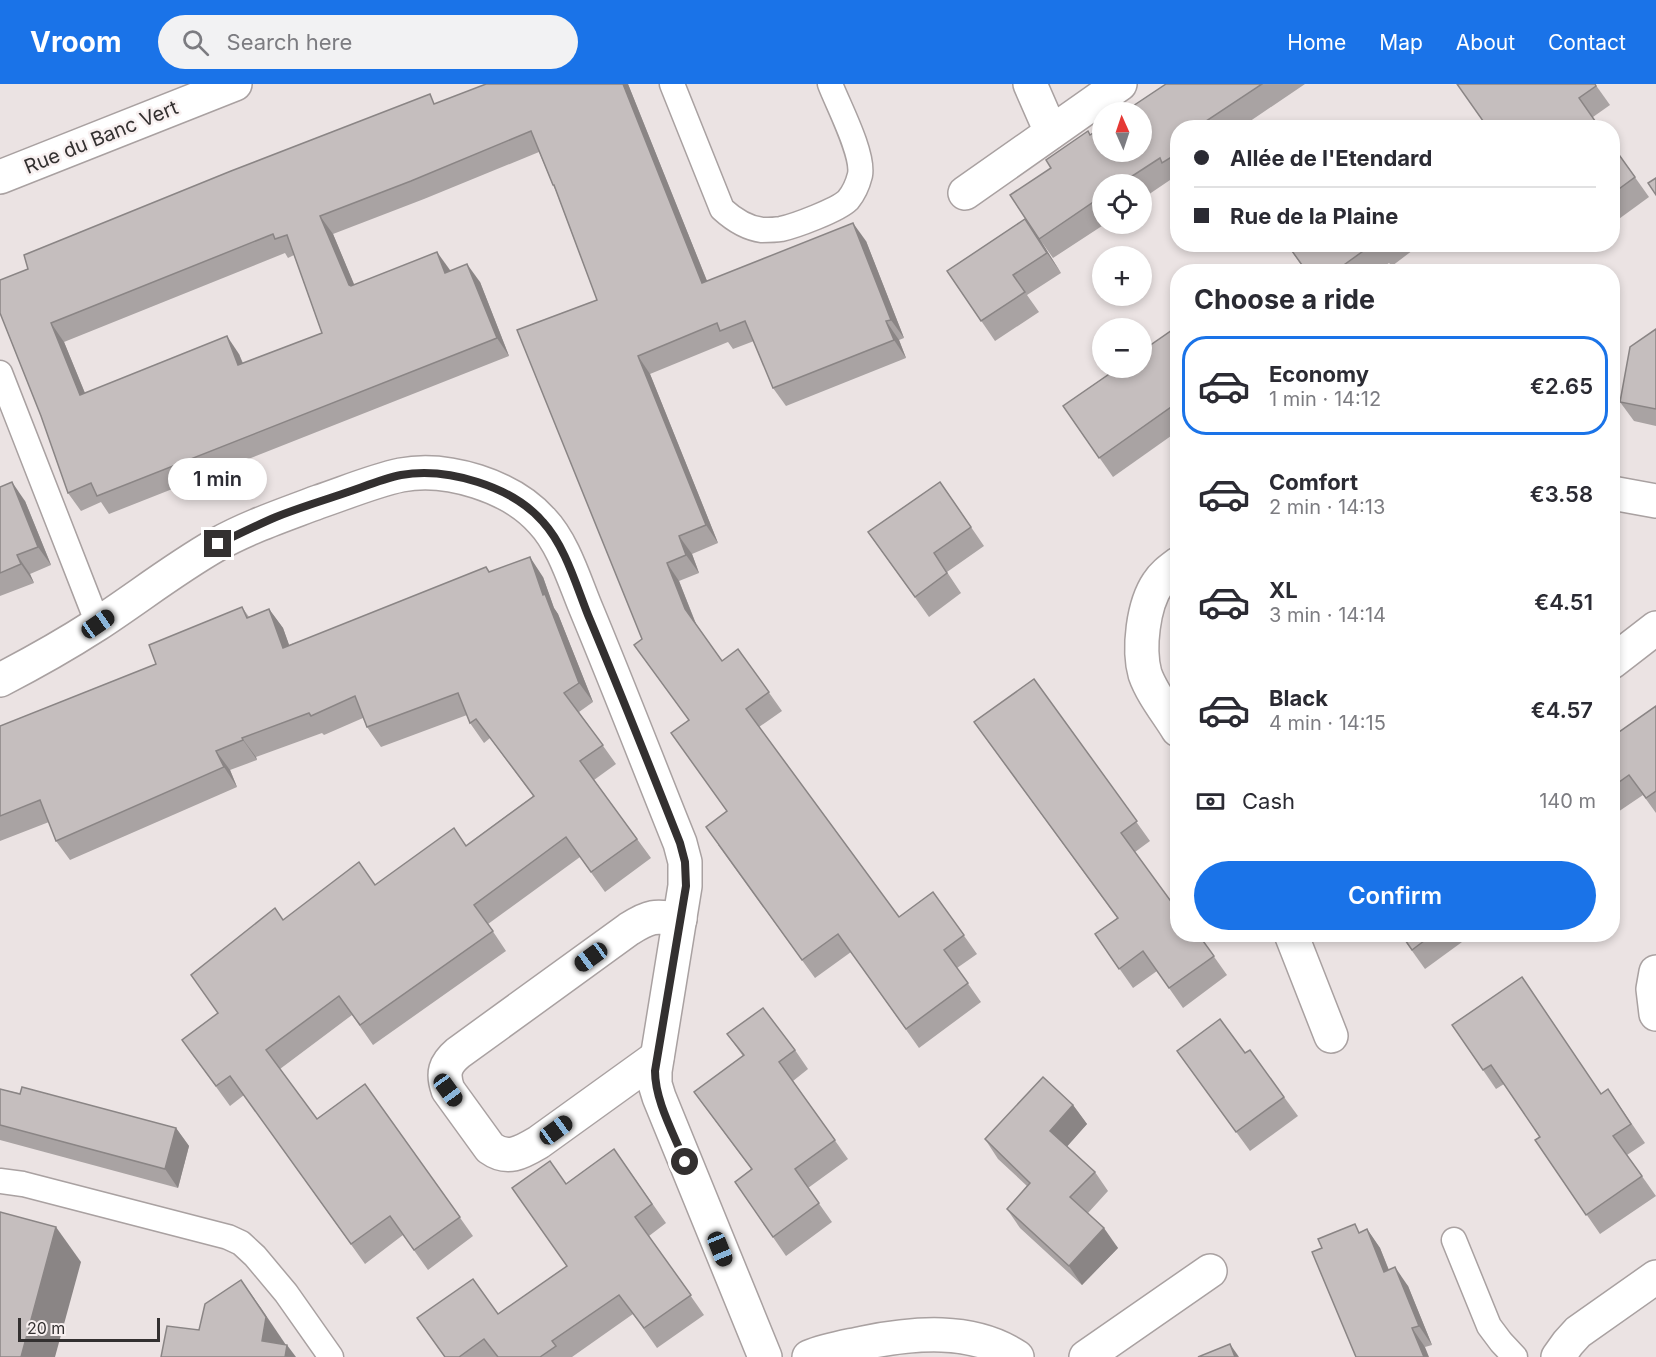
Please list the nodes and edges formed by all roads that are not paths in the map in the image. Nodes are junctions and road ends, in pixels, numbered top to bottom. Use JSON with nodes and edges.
{"nodes":[{"id":1,"x":235,"y":84,"type":"edge"},
{"id":2,"x":672,"y":84,"type":"edge"},
{"id":3,"x":830,"y":84,"type":"edge"},
{"id":4,"x":1030,"y":84,"type":"edge"},
{"id":5,"x":1119,"y":84,"type":"edge"},
{"id":6,"x":1051,"y":132,"type":"junction"},
{"id":7,"x":0,"y":177,"type":"edge"},
{"id":8,"x":965,"y":193,"type":"dead end"},
{"id":9,"x":0,"y":373,"type":"edge"},
{"id":10,"x":1620,"y":494,"type":"edge"},
{"id":11,"x":1656,"y":501,"type":"edge"},
{"id":12,"x":1170,"y":570,"type":"edge"},
{"id":13,"x":98,"y":624,"type":"junction"},
{"id":14,"x":1656,"y":627,"type":"edge"},
{"id":15,"x":1620,"y":656,"type":"edge"},
{"id":16,"x":0,"y":680,"type":"edge"},
{"id":17,"x":1170,"y":717,"type":"edge"},
{"id":18,"x":680,"y":919,"type":"junction"},
{"id":19,"x":1294,"y":942,"type":"edge"},
{"id":20,"x":1656,"y":972,"type":"edge"},
{"id":21,"x":1656,"y":1014,"type":"edge"},
{"id":22,"x":1331,"y":1036,"type":"dead end"},
{"id":23,"x":657,"y":1058,"type":"junction"},
{"id":24,"x":0,"y":1181,"type":"edge"},
{"id":25,"x":1454,"y":1240,"type":"dead end"},
{"id":26,"x":1210,"y":1271,"type":"dead end"},
{"id":27,"x":1656,"y":1277,"type":"edge"},
{"id":28,"x":331,"y":1357,"type":"edge"},
{"id":29,"x":765,"y":1357,"type":"edge"},
{"id":30,"x":809,"y":1357,"type":"edge"},
{"id":31,"x":1017,"y":1357,"type":"edge"},
{"id":32,"x":1086,"y":1357,"type":"edge"},
{"id":33,"x":1515,"y":1357,"type":"edge"},
{"id":34,"x":1558,"y":1357,"type":"edge"}],
"edges":[{"from":1,"to":7,"type":"street","name":"Rue du Banc Vert"},
{"from":2,"to":3,"type":"lane"},
{"from":4,"to":6,"type":"street"},
{"from":5,"to":6,"type":"street"},
{"from":6,"to":8,"type":"street"},
{"from":9,"to":13,"type":"lane"},
{"from":10,"to":11,"type":"street"},
{"from":12,"to":17,"type":"street"},
{"from":13,"to":16,"type":"street"},
{"from":13,"to":18,"type":"street"},
{"from":14,"to":15,"type":"street"},
{"from":18,"to":23,"type":"street"},
{"from":18,"to":23,"type":"street"},
{"from":19,"to":22,"type":"street"},
{"from":20,"to":21,"type":"street"},
{"from":23,"to":29,"type":"street"},
{"from":24,"to":28,"type":"lane"},
{"from":25,"to":33,"type":"lane"},
{"from":26,"to":32,"type":"street"},
{"from":27,"to":34,"type":"street"},
{"from":30,"to":31,"type":"street"}]}
